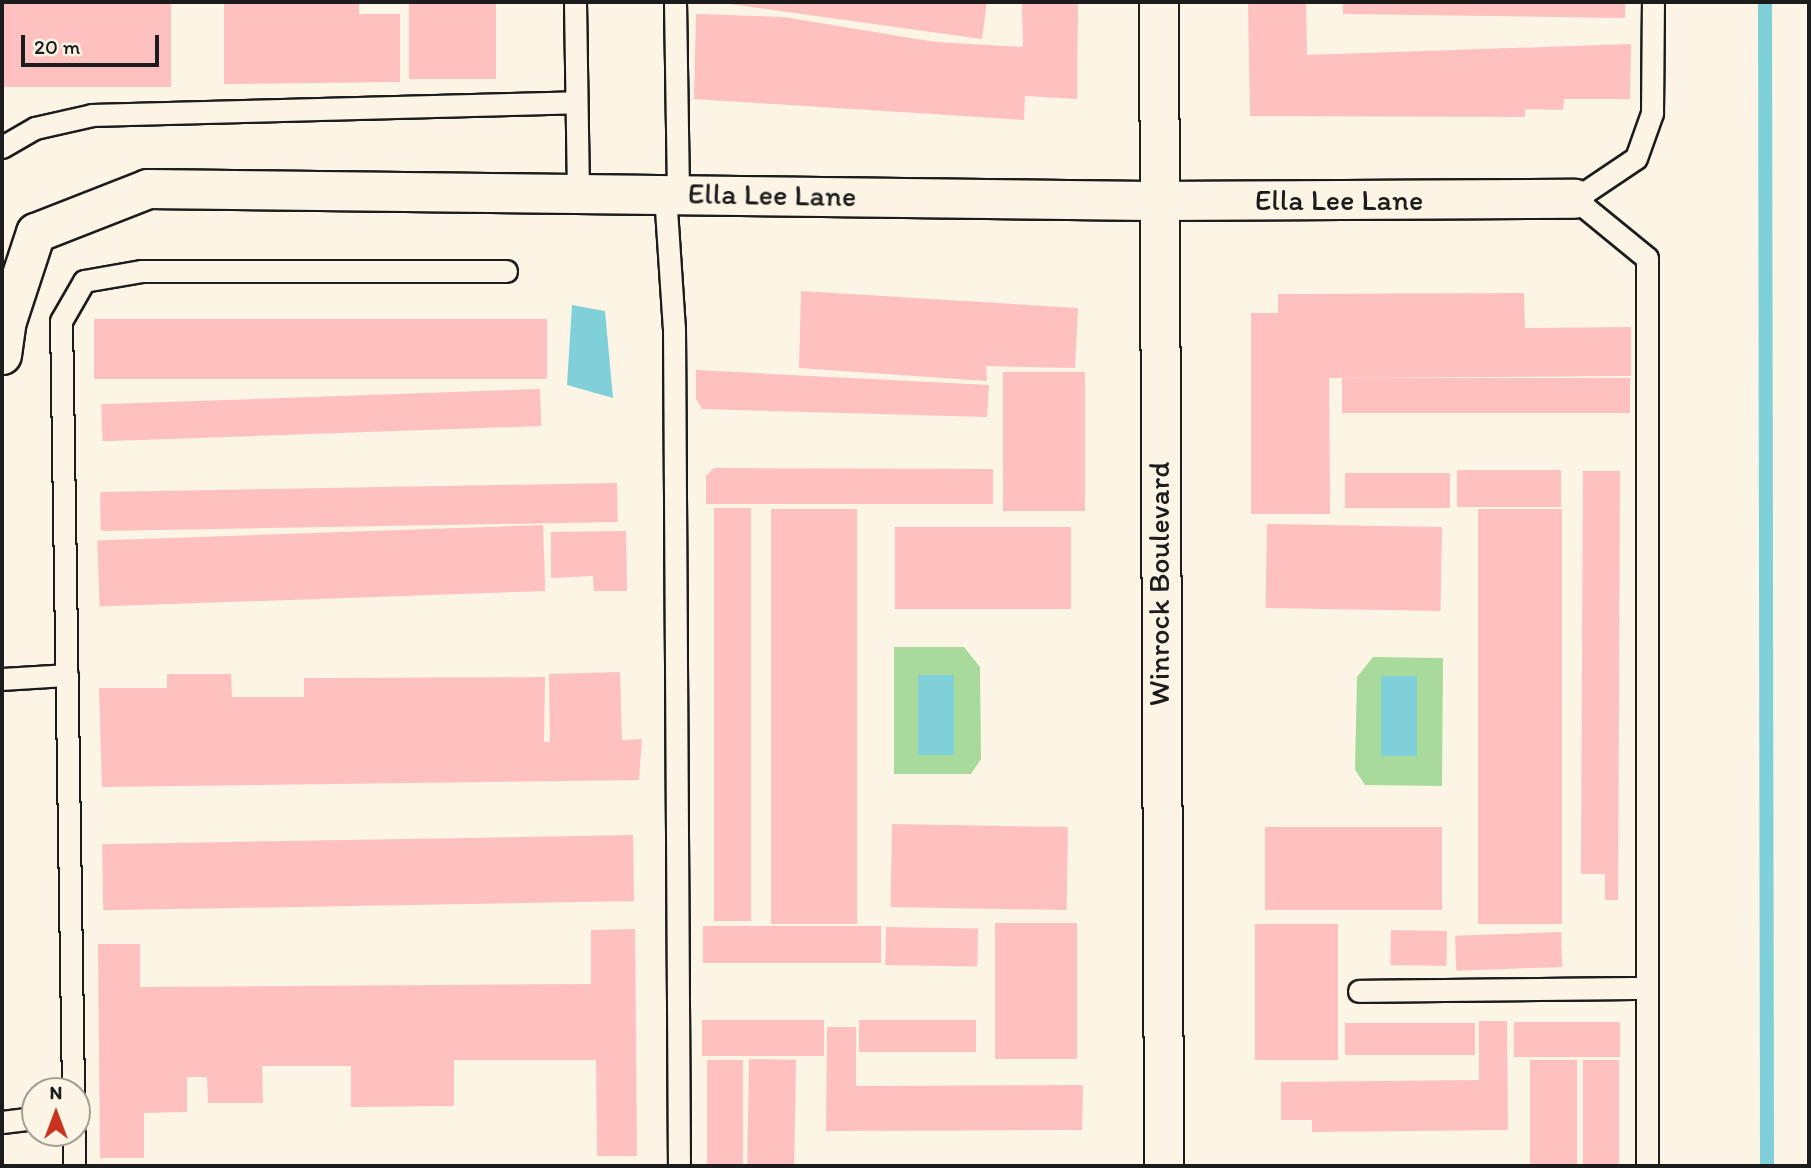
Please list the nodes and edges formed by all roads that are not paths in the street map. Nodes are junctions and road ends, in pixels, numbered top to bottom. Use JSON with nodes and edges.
{"nodes":[{"id":1,"x":575,"y":2,"type":"edge"},
{"id":2,"x":675,"y":2,"type":"edge"},
{"id":3,"x":1159,"y":2,"type":"edge"},
{"id":4,"x":1653,"y":2,"type":"edge"},
{"id":5,"x":576,"y":102,"type":"junction"},
{"id":6,"x":2,"y":147,"type":"edge"},
{"id":7,"x":578,"y":193,"type":"junction"},
{"id":8,"x":672,"y":194,"type":"junction"},
{"id":9,"x":1575,"y":199,"type":"junction"},
{"id":10,"x":1157,"y":201,"type":"junction"},
{"id":11,"x":506,"y":271,"type":"dead end"},
{"id":12,"x":2,"y":355,"type":"edge"},
{"id":13,"x":67,"y":675,"type":"junction"},
{"id":14,"x":2,"y":679,"type":"edge"},
{"id":15,"x":1647,"y":988,"type":"junction"},
{"id":16,"x":1359,"y":991,"type":"dead end"},
{"id":17,"x":73,"y":1077,"type":"edge"},
{"id":18,"x":21,"y":1120,"type":"edge"},
{"id":19,"x":2,"y":1122,"type":"edge"},
{"id":20,"x":74,"y":1147,"type":"edge"},
{"id":21,"x":75,"y":1166,"type":"edge"},
{"id":22,"x":679,"y":1166,"type":"edge"},
{"id":23,"x":1164,"y":1166,"type":"edge"},
{"id":24,"x":1647,"y":1166,"type":"edge"}],
"edges":[{"from":1,"to":5,"type":"lane"},
{"from":2,"to":8,"type":"lane"},
{"from":3,"to":10,"type":"street","name":"Winrock Boulevard"},
{"from":4,"to":9,"type":"lane"},
{"from":5,"to":6,"type":"lane"},
{"from":5,"to":7,"type":"lane"},
{"from":7,"to":8,"type":"street","name":"Ella Lee Lane"},
{"from":7,"to":12,"type":"street","name":"Ella Lee Lane"},
{"from":8,"to":10,"type":"street","name":"Ella Lee Lane"},
{"from":8,"to":22,"type":"lane"},
{"from":9,"to":10,"type":"street","name":"Ella Lee Lane"},
{"from":9,"to":15,"type":"lane"},
{"from":10,"to":23,"type":"street","name":"Winrock Boulevard"},
{"from":11,"to":13,"type":"lane"},
{"from":13,"to":14,"type":"lane"},
{"from":13,"to":17,"type":"lane"},
{"from":15,"to":16,"type":"lane"},
{"from":15,"to":24,"type":"lane"},
{"from":18,"to":19,"type":"lane"},
{"from":20,"to":21,"type":"lane"}]}
